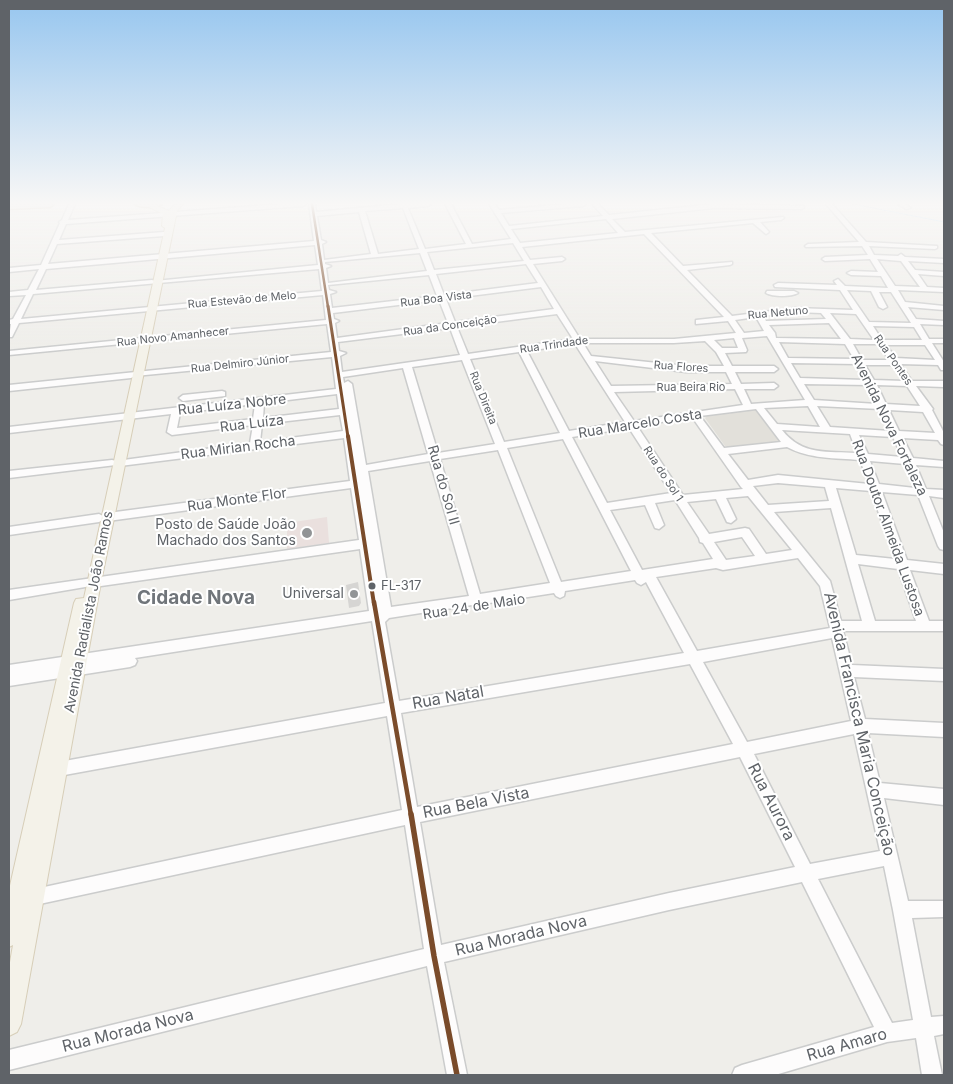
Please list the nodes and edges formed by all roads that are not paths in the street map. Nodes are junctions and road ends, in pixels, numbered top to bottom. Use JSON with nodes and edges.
{"nodes":[{"id":1,"x":49,"y":255,"type":"edge"},
{"id":2,"x":180,"y":255,"type":"edge"},
{"id":3,"x":323,"y":255,"type":"edge"},
{"id":4,"x":386,"y":255,"type":"edge"},
{"id":5,"x":425,"y":255,"type":"edge"},
{"id":6,"x":524,"y":255,"type":"edge"},
{"id":7,"x":669,"y":255,"type":"edge"},
{"id":8,"x":901,"y":255,"type":"edge"},
{"id":9,"x":163,"y":256,"type":"junction"},
{"id":10,"x":375,"y":256,"type":"joint"},
{"id":11,"x":873,"y":257,"type":"junction"},
{"id":12,"x":825,"y":259,"type":"dead end"},
{"id":13,"x":904,"y":259,"type":"junction"},
{"id":14,"x":944,"y":261,"type":"edge"},
{"id":15,"x":564,"y":262,"type":"dead end"},
{"id":16,"x":730,"y":263,"type":"dead end"},
{"id":17,"x":530,"y":264,"type":"junction"},
{"id":18,"x":325,"y":265,"type":"junction"},
{"id":19,"x":44,"y":266,"type":"junction"},
{"id":20,"x":682,"y":268,"type":"junction"},
{"id":21,"x":9,"y":269,"type":"edge"},
{"id":22,"x":851,"y":272,"type":"dead end"},
{"id":23,"x":914,"y":272,"type":"junction"},
{"id":24,"x":432,"y":273,"type":"junction"},
{"id":25,"x":882,"y":274,"type":"junction"},
{"id":26,"x":944,"y":274,"type":"edge"},
{"id":27,"x":155,"y":282,"type":"junction"},
{"id":28,"x":544,"y":285,"type":"junction"},
{"id":29,"x":840,"y":285,"type":"junction"},
{"id":30,"x":784,"y":288,"type":"junction"},
{"id":31,"x":893,"y":289,"type":"junction"},
{"id":32,"x":925,"y":289,"type":"junction"},
{"id":33,"x":330,"y":290,"type":"junction"},
{"id":34,"x":874,"y":290,"type":"junction"},
{"id":35,"x":944,"y":290,"type":"edge"},
{"id":36,"x":29,"y":292,"type":"junction"},
{"id":37,"x":770,"y":293,"type":"dead end"},
{"id":38,"x":9,"y":294,"type":"edge"},
{"id":39,"x":848,"y":297,"type":"junction"},
{"id":40,"x":443,"y":298,"type":"junction"},
{"id":41,"x":903,"y":304,"type":"junction"},
{"id":42,"x":883,"y":307,"type":"dead end"},
{"id":43,"x":944,"y":308,"type":"edge"},
{"id":44,"x":148,"y":309,"type":"junction"},
{"id":45,"x":823,"y":310,"type":"junction"},
{"id":46,"x":559,"y":311,"type":"junction"},
{"id":47,"x":857,"y":312,"type":"junction"},
{"id":48,"x":758,"y":314,"type":"junction"},
{"id":49,"x":333,"y":316,"type":"junction"},
{"id":50,"x":730,"y":318,"type":"junction"},
{"id":51,"x":832,"y":321,"type":"junction"},
{"id":52,"x":12,"y":322,"type":"edge"},
{"id":53,"x":699,"y":322,"type":"dead end"},
{"id":54,"x":765,"y":323,"type":"junction"},
{"id":55,"x":915,"y":323,"type":"junction"},
{"id":56,"x":944,"y":323,"type":"edge"},
{"id":57,"x":866,"y":324,"type":"junction"},
{"id":58,"x":454,"y":326,"type":"junction"},
{"id":59,"x":9,"y":335,"type":"edge"},
{"id":60,"x":740,"y":335,"type":"junction"},
{"id":61,"x":773,"y":336,"type":"junction"},
{"id":62,"x":708,"y":338,"type":"junction"},
{"id":63,"x":142,"y":340,"type":"junction"},
{"id":64,"x":340,"y":340,"type":"junction"},
{"id":65,"x":578,"y":341,"type":"junction"},
{"id":66,"x":944,"y":341,"type":"edge"},
{"id":67,"x":848,"y":342,"type":"junction"},
{"id":68,"x":928,"y":342,"type":"junction"},
{"id":69,"x":882,"y":343,"type":"junction"},
{"id":70,"x":522,"y":350,"type":"junction"},
{"id":71,"x":720,"y":351,"type":"junction"},
{"id":72,"x":9,"y":353,"type":"edge"},
{"id":73,"x":339,"y":354,"type":"junction"},
{"id":74,"x":467,"y":357,"type":"junction"},
{"id":75,"x":589,"y":358,"type":"junction"},
{"id":76,"x":787,"y":360,"type":"junction"},
{"id":77,"x":859,"y":361,"type":"junction"},
{"id":78,"x":896,"y":362,"type":"junction"},
{"id":79,"x":942,"y":363,"type":"edge"},
{"id":80,"x":407,"y":366,"type":"junction"},
{"id":81,"x":686,"y":369,"type":"junction"},
{"id":82,"x":730,"y":369,"type":"junction"},
{"id":83,"x":774,"y":369,"type":"dead end"},
{"id":84,"x":342,"y":374,"type":"junction"},
{"id":85,"x":134,"y":375,"type":"junction"},
{"id":86,"x":799,"y":381,"type":"junction"},
{"id":87,"x":871,"y":382,"type":"junction"},
{"id":88,"x":910,"y":383,"type":"junction"},
{"id":89,"x":944,"y":384,"type":"edge"},
{"id":90,"x":774,"y":386,"type":"dead end"},
{"id":91,"x":9,"y":388,"type":"edge"},
{"id":92,"x":693,"y":388,"type":"junction"},
{"id":93,"x":738,"y":388,"type":"junction"},
{"id":94,"x":608,"y":389,"type":"junction"},
{"id":95,"x":341,"y":391,"type":"junction"},
{"id":96,"x":222,"y":394,"type":"dead end"},
{"id":97,"x":201,"y":396,"type":"junction"},
{"id":98,"x":183,"y":398,"type":"dead end"},
{"id":99,"x":260,"y":402,"type":"junction"},
{"id":100,"x":810,"y":403,"type":"junction"},
{"id":101,"x":754,"y":407,"type":"junction"},
{"id":102,"x":882,"y":407,"type":"junction"},
{"id":103,"x":201,"y":408,"type":"junction"},
{"id":104,"x":928,"y":409,"type":"junction"},
{"id":105,"x":176,"y":411,"type":"junction"},
{"id":106,"x":348,"y":412,"type":"junction"},
{"id":107,"x":694,"y":414,"type":"junction"},
{"id":108,"x":125,"y":416,"type":"junction"},
{"id":109,"x":258,"y":423,"type":"junction"},
{"id":110,"x":631,"y":424,"type":"junction"},
{"id":111,"x":775,"y":427,"type":"junction"},
{"id":112,"x":826,"y":429,"type":"junction"},
{"id":113,"x":9,"y":430,"type":"edge"},
{"id":114,"x":853,"y":431,"type":"junction"},
{"id":115,"x":352,"y":433,"type":"junction"},
{"id":116,"x":895,"y":434,"type":"junction"},
{"id":117,"x":568,"y":435,"type":"junction"},
{"id":118,"x":943,"y":438,"type":"edge"},
{"id":119,"x":788,"y":444,"type":"junction"},
{"id":120,"x":255,"y":446,"type":"junction"},
{"id":121,"x":503,"y":446,"type":"junction"},
{"id":122,"x":722,"y":451,"type":"junction"},
{"id":123,"x":435,"y":458,"type":"junction"},
{"id":124,"x":865,"y":458,"type":"junction"},
{"id":125,"x":909,"y":461,"type":"junction"},
{"id":126,"x":116,"y":463,"type":"junction"},
{"id":127,"x":944,"y":464,"type":"edge"},
{"id":128,"x":358,"y":469,"type":"junction"},
{"id":129,"x":9,"y":475,"type":"edge"},
{"id":130,"x":829,"y":482,"type":"junction"},
{"id":131,"x":361,"y":483,"type":"junction"},
{"id":132,"x":748,"y":488,"type":"junction"},
{"id":133,"x":876,"y":488,"type":"junction"},
{"id":134,"x":923,"y":492,"type":"junction"},
{"id":135,"x":944,"y":494,"type":"edge"},
{"id":136,"x":720,"y":496,"type":"junction"},
{"id":137,"x":679,"y":498,"type":"junction"},
{"id":138,"x":649,"y":501,"type":"junction"},
{"id":139,"x":835,"y":504,"type":"junction"},
{"id":140,"x":604,"y":508,"type":"junction"},
{"id":141,"x":766,"y":508,"type":"junction"},
{"id":142,"x":104,"y":517,"type":"junction"},
{"id":143,"x":731,"y":519,"type":"dead end"},
{"id":144,"x":659,"y":525,"type":"dead end"},
{"id":145,"x":9,"y":531,"type":"edge"},
{"id":146,"x":704,"y":539,"type":"junction"},
{"id":147,"x":370,"y":543,"type":"junction"},
{"id":148,"x":944,"y":546,"type":"edge"},
{"id":149,"x":801,"y":553,"type":"junction"},
{"id":150,"x":763,"y":559,"type":"junction"},
{"id":151,"x":852,"y":559,"type":"junction"},
{"id":152,"x":901,"y":564,"type":"junction"},
{"id":153,"x":723,"y":565,"type":"junction"},
{"id":154,"x":944,"y":569,"type":"edge"},
{"id":155,"x":644,"y":577,"type":"junction"},
{"id":156,"x":90,"y":583,"type":"junction"},
{"id":157,"x":560,"y":590,"type":"junction"},
{"id":158,"x":9,"y":595,"type":"edge"},
{"id":159,"x":477,"y":603,"type":"junction"},
{"id":160,"x":380,"y":616,"type":"junction"},
{"id":161,"x":870,"y":624,"type":"junction"},
{"id":162,"x":924,"y":625,"type":"junction"},
{"id":163,"x":944,"y":626,"type":"edge"},
{"id":164,"x":836,"y":629,"type":"junction"},
{"id":165,"x":694,"y":656,"type":"junction"},
{"id":166,"x":72,"y":666,"type":"junction"},
{"id":167,"x":9,"y":671,"type":"edge"},
{"id":168,"x":847,"y":671,"type":"junction"},
{"id":169,"x":944,"y":675,"type":"edge"},
{"id":170,"x":9,"y":680,"type":"edge"},
{"id":171,"x":393,"y":708,"type":"junction"},
{"id":172,"x":860,"y":726,"type":"junction"},
{"id":173,"x":944,"y":730,"type":"edge"},
{"id":174,"x":744,"y":750,"type":"junction"},
{"id":175,"x":59,"y":769,"type":"junction"},
{"id":176,"x":876,"y":790,"type":"junction"},
{"id":177,"x":944,"y":797,"type":"edge"},
{"id":178,"x":412,"y":816,"type":"junction"},
{"id":179,"x":890,"y":857,"type":"junction"},
{"id":180,"x":807,"y":872,"type":"junction"},
{"id":181,"x":35,"y":897,"type":"junction"},
{"id":182,"x":944,"y":909,"type":"edge"},
{"id":183,"x":902,"y":910,"type":"junction"},
{"id":184,"x":9,"y":936,"type":"edge"},
{"id":185,"x":434,"y":956,"type":"junction"},
{"id":186,"x":9,"y":1024,"type":"edge"},
{"id":187,"x":944,"y":1025,"type":"edge"},
{"id":188,"x":924,"y":1027,"type":"junction"},
{"id":189,"x":887,"y":1033,"type":"junction"},
{"id":190,"x":9,"y":1060,"type":"edge"},
{"id":191,"x":457,"y":1075,"type":"edge"},
{"id":192,"x":742,"y":1075,"type":"edge"},
{"id":193,"x":932,"y":1075,"type":"edge"}],
"edges":[{"from":1,"to":19,"type":"street"},
{"from":2,"to":9,"type":"street"},
{"from":3,"to":18,"type":"street"},
{"from":4,"to":10,"type":"street"},
{"from":5,"to":24,"type":"street","name":"Rua Direita"},
{"from":6,"to":17,"type":"street","name":"Rua do Sol 1"},
{"from":7,"to":20,"type":"street"},
{"from":8,"to":13,"type":"street"},
{"from":9,"to":19,"type":"street"},
{"from":9,"to":27,"type":"main road","name":"Avenida Radialista João Ramos"},
{"from":10,"to":18,"type":"street"},
{"from":11,"to":12,"type":"street"},
{"from":11,"to":13,"type":"street"},
{"from":11,"to":25,"type":"street"},
{"from":13,"to":14,"type":"street"},
{"from":13,"to":23,"type":"street"},
{"from":15,"to":17,"type":"street","name":"Rua Estevão de Melo"},
{"from":16,"to":20,"type":"street"},
{"from":17,"to":24,"type":"street","name":"Rua Estevão de Melo"},
{"from":17,"to":28,"type":"street","name":"Rua do Sol 1"},
{"from":18,"to":27,"type":"street"},
{"from":18,"to":33,"type":"street"},
{"from":19,"to":21,"type":"street"},
{"from":19,"to":36,"type":"street"},
{"from":20,"to":50,"type":"street"},
{"from":22,"to":25,"type":"street"},
{"from":23,"to":26,"type":"street"},
{"from":23,"to":32,"type":"street"},
{"from":24,"to":33,"type":"street","name":"Rua Estevão de Melo"},
{"from":24,"to":40,"type":"street","name":"Rua Direita"},
{"from":25,"to":31,"type":"street"},
{"from":27,"to":36,"type":"street"},
{"from":27,"to":44,"type":"main road","name":"Avenida Radialista João Ramos"},
{"from":28,"to":40,"type":"street","name":"Rua Boa Vista"},
{"from":28,"to":46,"type":"street","name":"Rua do Sol 1"},
{"from":29,"to":30,"type":"street"},
{"from":29,"to":34,"type":"street"},
{"from":29,"to":39,"type":"street","name":"Rua Pontes"},
{"from":30,"to":37,"type":"street"},
{"from":30,"to":39,"type":"street"},
{"from":31,"to":32,"type":"street"},
{"from":31,"to":34,"type":"street"},
{"from":31,"to":41,"type":"street"},
{"from":32,"to":35,"type":"street"},
{"from":33,"to":44,"type":"street","name":"Rua Estevão de Melo"},
{"from":33,"to":49,"type":"street"},
{"from":34,"to":42,"type":"street"},
{"from":36,"to":38,"type":"street"},
{"from":36,"to":52,"type":"street"},
{"from":39,"to":47,"type":"street","name":"Rua Pontes"},
{"from":40,"to":49,"type":"street","name":"Rua Boa Vista"},
{"from":40,"to":58,"type":"street","name":"Rua Direita"},
{"from":41,"to":43,"type":"street"},
{"from":41,"to":55,"type":"street"},
{"from":44,"to":52,"type":"street","name":"Rua Estevão de Melo"},
{"from":44,"to":63,"type":"main road","name":"Avenida Radialista João Ramos"},
{"from":45,"to":47,"type":"street","name":"Rua Netuno"},
{"from":45,"to":48,"type":"street","name":"Rua Netuno"},
{"from":45,"to":51,"type":"street","name":"Avenida Nova Fortaleza"},
{"from":46,"to":58,"type":"street","name":"Rua da Conceição"},
{"from":46,"to":65,"type":"street","name":"Rua do Sol 1"},
{"from":47,"to":57,"type":"street","name":"Rua Pontes"},
{"from":48,"to":50,"type":"street","name":"Rua Netuno"},
{"from":48,"to":54,"type":"street"},
{"from":49,"to":63,"type":"street","name":"Rua Novo Amanhecer"},
{"from":49,"to":64,"type":"street"},
{"from":49,"to":73,"type":"street"},
{"from":50,"to":53,"type":"street","name":"Rua Netuno"},
{"from":50,"to":60,"type":"street"},
{"from":51,"to":54,"type":"street"},
{"from":51,"to":67,"type":"street","name":"Avenida Nova Fortaleza"},
{"from":52,"to":59,"type":"street"},
{"from":54,"to":61,"type":"street"},
{"from":55,"to":56,"type":"street"},
{"from":55,"to":57,"type":"street"},
{"from":55,"to":68,"type":"street"},
{"from":57,"to":69,"type":"street","name":"Rua Pontes"},
{"from":58,"to":64,"type":"street","name":"Rua da Conceição"},
{"from":58,"to":74,"type":"street","name":"Rua Direita"},
{"from":60,"to":61,"type":"street","name":"Rua Trindade"},
{"from":60,"to":62,"type":"street","name":"Rua Trindade"},
{"from":60,"to":71,"type":"street"},
{"from":61,"to":67,"type":"street","name":"Rua Trindade"},
{"from":61,"to":76,"type":"street"},
{"from":62,"to":65,"type":"street","name":"Rua Trindade"},
{"from":62,"to":71,"type":"street"},
{"from":63,"to":72,"type":"street","name":"Rua Novo Amanhecer"},
{"from":63,"to":85,"type":"main road","name":"Avenida Radialista João Ramos"},
{"from":64,"to":73,"type":"street"},
{"from":65,"to":70,"type":"street","name":"Rua Trindade"},
{"from":65,"to":75,"type":"street","name":"Rua do Sol 1"},
{"from":66,"to":68,"type":"street","name":"Rua Trindade"},
{"from":67,"to":69,"type":"street","name":"Rua Trindade"},
{"from":67,"to":77,"type":"street","name":"Avenida Nova Fortaleza"},
{"from":68,"to":69,"type":"street","name":"Rua Trindade"},
{"from":68,"to":79,"type":"street"},
{"from":69,"to":78,"type":"street","name":"Rua Pontes"},
{"from":70,"to":74,"type":"street","name":"Rua Trindade"},
{"from":70,"to":117,"type":"street","name":"Rua Aurora"},
{"from":71,"to":82,"type":"street"},
{"from":73,"to":84,"type":"street"},
{"from":73,"to":85,"type":"street","name":"Rua Delmiro Júnior"},
{"from":74,"to":80,"type":"street","name":"Rua Trindade"},
{"from":74,"to":121,"type":"street","name":"Rua Direita"},
{"from":75,"to":81,"type":"street","name":"Rua Flores"},
{"from":75,"to":94,"type":"street","name":"Rua do Sol 1"},
{"from":76,"to":77,"type":"street"},
{"from":76,"to":86,"type":"street"},
{"from":77,"to":78,"type":"street"},
{"from":77,"to":87,"type":"street","name":"Avenida Nova Fortaleza"},
{"from":78,"to":79,"type":"street"},
{"from":78,"to":88,"type":"street","name":"Rua Pontes"},
{"from":80,"to":84,"type":"street","name":"Rua Trindade"},
{"from":80,"to":123,"type":"street","name":"Rua do Sol II"},
{"from":81,"to":82,"type":"street","name":"Rua Flores"},
{"from":81,"to":92,"type":"street"},
{"from":82,"to":83,"type":"street","name":"Rua Flores"},
{"from":82,"to":93,"type":"street"},
{"from":84,"to":95,"type":"street"},
{"from":84,"to":106,"type":"street"},
{"from":85,"to":91,"type":"street","name":"Rua Delmiro Júnior"},
{"from":85,"to":108,"type":"main road","name":"Avenida Radialista João Ramos"},
{"from":86,"to":87,"type":"street"},
{"from":86,"to":100,"type":"street"},
{"from":87,"to":88,"type":"street"},
{"from":87,"to":102,"type":"street","name":"Avenida Nova Fortaleza"},
{"from":88,"to":89,"type":"street"},
{"from":88,"to":104,"type":"street","name":"Rua Pontes"},
{"from":90,"to":93,"type":"street","name":"Rua Beira Rio"},
{"from":92,"to":93,"type":"street","name":"Rua Beira Rio"},
{"from":92,"to":94,"type":"street","name":"Rua Beira Rio"},
{"from":93,"to":101,"type":"street"},
{"from":94,"to":110,"type":"street","name":"Rua do Sol 1"},
{"from":95,"to":99,"type":"street","name":"Rua Luíza Nobre"},
{"from":95,"to":106,"type":"street"},
{"from":96,"to":97,"type":"street"},
{"from":97,"to":98,"type":"street"},
{"from":97,"to":103,"type":"street"},
{"from":99,"to":103,"type":"street","name":"Rua Luíza Nobre"},
{"from":99,"to":109,"type":"street"},
{"from":100,"to":101,"type":"street","name":"Rua Marcelo Costa"},
{"from":100,"to":102,"type":"street","name":"Rua Marcelo Costa"},
{"from":100,"to":112,"type":"street"},
{"from":101,"to":107,"type":"street","name":"Rua Marcelo Costa"},
{"from":101,"to":111,"type":"street"},
{"from":102,"to":104,"type":"street","name":"Rua Marcelo Costa"},
{"from":102,"to":116,"type":"street","name":"Avenida Nova Fortaleza"},
{"from":103,"to":105,"type":"street","name":"Rua Luíza Nobre"},
{"from":104,"to":118,"type":"street","name":"Rua Pontes"},
{"from":105,"to":108,"type":"street","name":"Rua Luíza Nobre"},
{"from":105,"to":109,"type":"street","name":"Rua Luíza"},
{"from":106,"to":109,"type":"street","name":"Rua Luíza"},
{"from":106,"to":115,"type":"street"},
{"from":107,"to":110,"type":"street","name":"Rua Marcelo Costa"},
{"from":107,"to":122,"type":"street","name":"Avenida Francisca Maria Conceição"},
{"from":108,"to":113,"type":"street","name":"Rua Luíza Nobre"},
{"from":108,"to":126,"type":"main road","name":"Avenida Radialista João Ramos"},
{"from":109,"to":120,"type":"street"},
{"from":110,"to":117,"type":"street","name":"Rua Marcelo Costa"},
{"from":110,"to":137,"type":"street","name":"Rua do Sol 1"},
{"from":111,"to":112,"type":"street"},
{"from":111,"to":119,"type":"street"},
{"from":112,"to":114,"type":"street"},
{"from":114,"to":116,"type":"street"},
{"from":114,"to":124,"type":"street","name":"Rua Doutor Almeida Lustosa"},
{"from":115,"to":120,"type":"street","name":"Rua Mirian Rocha"},
{"from":115,"to":128,"type":"street"},
{"from":116,"to":118,"type":"street"},
{"from":116,"to":125,"type":"street","name":"Avenida Nova Fortaleza"},
{"from":117,"to":121,"type":"street","name":"Rua Marcelo Costa"},
{"from":117,"to":140,"type":"street","name":"Rua Aurora"},
{"from":119,"to":122,"type":"street"},
{"from":119,"to":124,"type":"street"},
{"from":120,"to":126,"type":"street","name":"Rua Mirian Rocha"},
{"from":121,"to":123,"type":"street","name":"Rua Marcelo Costa"},
{"from":121,"to":157,"type":"street","name":"Rua Direita"},
{"from":122,"to":132,"type":"street","name":"Avenida Francisca Maria Conceição"},
{"from":123,"to":128,"type":"street","name":"Rua Marcelo Costa"},
{"from":123,"to":159,"type":"street","name":"Rua do Sol II"},
{"from":124,"to":125,"type":"street"},
{"from":124,"to":133,"type":"street","name":"Rua Doutor Almeida Lustosa"},
{"from":125,"to":127,"type":"street"},
{"from":125,"to":134,"type":"street","name":"Avenida Nova Fortaleza"},
{"from":126,"to":129,"type":"street","name":"Rua Mirian Rocha"},
{"from":126,"to":142,"type":"main road","name":"Avenida Radialista João Ramos"},
{"from":128,"to":131,"type":"street"},
{"from":130,"to":132,"type":"street"},
{"from":130,"to":133,"type":"street"},
{"from":130,"to":139,"type":"street"},
{"from":131,"to":142,"type":"street","name":"Rua Monte Flor"},
{"from":131,"to":147,"type":"street"},
{"from":132,"to":136,"type":"street"},
{"from":132,"to":141,"type":"street","name":"Avenida Francisca Maria Conceição"},
{"from":133,"to":134,"type":"street"},
{"from":133,"to":152,"type":"street","name":"Rua Doutor Almeida Lustosa"},
{"from":134,"to":135,"type":"street"},
{"from":134,"to":148,"type":"street","name":"Avenida Nova Fortaleza"},
{"from":136,"to":137,"type":"street"},
{"from":136,"to":143,"type":"street"},
{"from":137,"to":138,"type":"street"},
{"from":137,"to":146,"type":"street","name":"Rua do Sol 1"},
{"from":138,"to":140,"type":"street"},
{"from":138,"to":144,"type":"street"},
{"from":139,"to":141,"type":"street"},
{"from":139,"to":151,"type":"street"},
{"from":140,"to":155,"type":"street","name":"Rua Aurora"},
{"from":141,"to":149,"type":"street","name":"Avenida Francisca Maria Conceição"},
{"from":142,"to":145,"type":"street","name":"Rua Monte Flor"},
{"from":142,"to":156,"type":"main road","name":"Avenida Radialista João Ramos"},
{"from":146,"to":150,"type":"street"},
{"from":146,"to":153,"type":"street","name":"Rua do Sol 1"},
{"from":147,"to":156,"type":"street"},
{"from":147,"to":160,"type":"street"},
{"from":149,"to":150,"type":"street","name":"Rua 24 de Maio"},
{"from":149,"to":164,"type":"street","name":"Avenida Francisca Maria Conceição"},
{"from":150,"to":153,"type":"street","name":"Rua 24 de Maio"},
{"from":151,"to":152,"type":"street"},
{"from":151,"to":161,"type":"street"},
{"from":152,"to":154,"type":"street"},
{"from":152,"to":162,"type":"street","name":"Rua Doutor Almeida Lustosa"},
{"from":153,"to":155,"type":"street","name":"Rua 24 de Maio"},
{"from":155,"to":157,"type":"street","name":"Rua 24 de Maio"},
{"from":155,"to":165,"type":"street","name":"Rua Aurora"},
{"from":156,"to":158,"type":"street"},
{"from":156,"to":166,"type":"main road","name":"Avenida Radialista João Ramos"},
{"from":157,"to":159,"type":"street","name":"Rua 24 de Maio"},
{"from":159,"to":160,"type":"street","name":"Rua 24 de Maio"},
{"from":160,"to":166,"type":"street","name":"Rua 24 de Maio"},
{"from":160,"to":171,"type":"street"},
{"from":161,"to":162,"type":"street","name":"Rua Natal"},
{"from":161,"to":164,"type":"street","name":"Rua Natal"},
{"from":162,"to":163,"type":"street","name":"Rua Natal"},
{"from":164,"to":165,"type":"street","name":"Rua Natal"},
{"from":164,"to":168,"type":"street","name":"Avenida Francisca Maria Conceição"},
{"from":165,"to":171,"type":"street","name":"Rua Natal"},
{"from":165,"to":174,"type":"street","name":"Rua Aurora"},
{"from":166,"to":167,"type":"street","name":"Rua 24 de Maio"},
{"from":166,"to":170,"type":"street","name":"Rua 24 de Maio"},
{"from":166,"to":175,"type":"main road","name":"Avenida Radialista João Ramos"},
{"from":166,"to":184,"type":"main road","name":"Avenida Radialista João Ramos"},
{"from":168,"to":169,"type":"street"},
{"from":168,"to":172,"type":"street","name":"Avenida Francisca Maria Conceição"},
{"from":171,"to":175,"type":"street","name":"Rua Natal"},
{"from":171,"to":178,"type":"street"},
{"from":172,"to":173,"type":"street","name":"Rua Bela Vista"},
{"from":172,"to":174,"type":"street","name":"Rua Bela Vista"},
{"from":172,"to":176,"type":"street","name":"Avenida Francisca Maria Conceição"},
{"from":174,"to":178,"type":"street","name":"Rua Bela Vista"},
{"from":174,"to":180,"type":"street","name":"Rua Aurora"},
{"from":175,"to":181,"type":"main road","name":"Avenida Radialista João Ramos"},
{"from":176,"to":177,"type":"street"},
{"from":176,"to":179,"type":"street","name":"Avenida Francisca Maria Conceição"},
{"from":178,"to":181,"type":"street","name":"Rua Bela Vista"},
{"from":178,"to":185,"type":"street"},
{"from":179,"to":180,"type":"street","name":"Rua Morada Nova"},
{"from":179,"to":183,"type":"street","name":"Avenida Francisca Maria Conceição"},
{"from":180,"to":185,"type":"street","name":"Rua Morada Nova"},
{"from":180,"to":189,"type":"street","name":"Rua Aurora"},
{"from":181,"to":186,"type":"main road","name":"Avenida Radialista João Ramos"},
{"from":182,"to":183,"type":"street"},
{"from":183,"to":188,"type":"street","name":"Avenida Francisca Maria Conceição"},
{"from":185,"to":190,"type":"street","name":"Rua Morada Nova"},
{"from":185,"to":191,"type":"street"},
{"from":187,"to":188,"type":"street","name":"Rua Amaro"},
{"from":188,"to":189,"type":"street","name":"Rua Amaro"},
{"from":188,"to":193,"type":"street","name":"Avenida Francisca Maria Conceição"},
{"from":189,"to":192,"type":"street","name":"Rua Amaro"}]}
